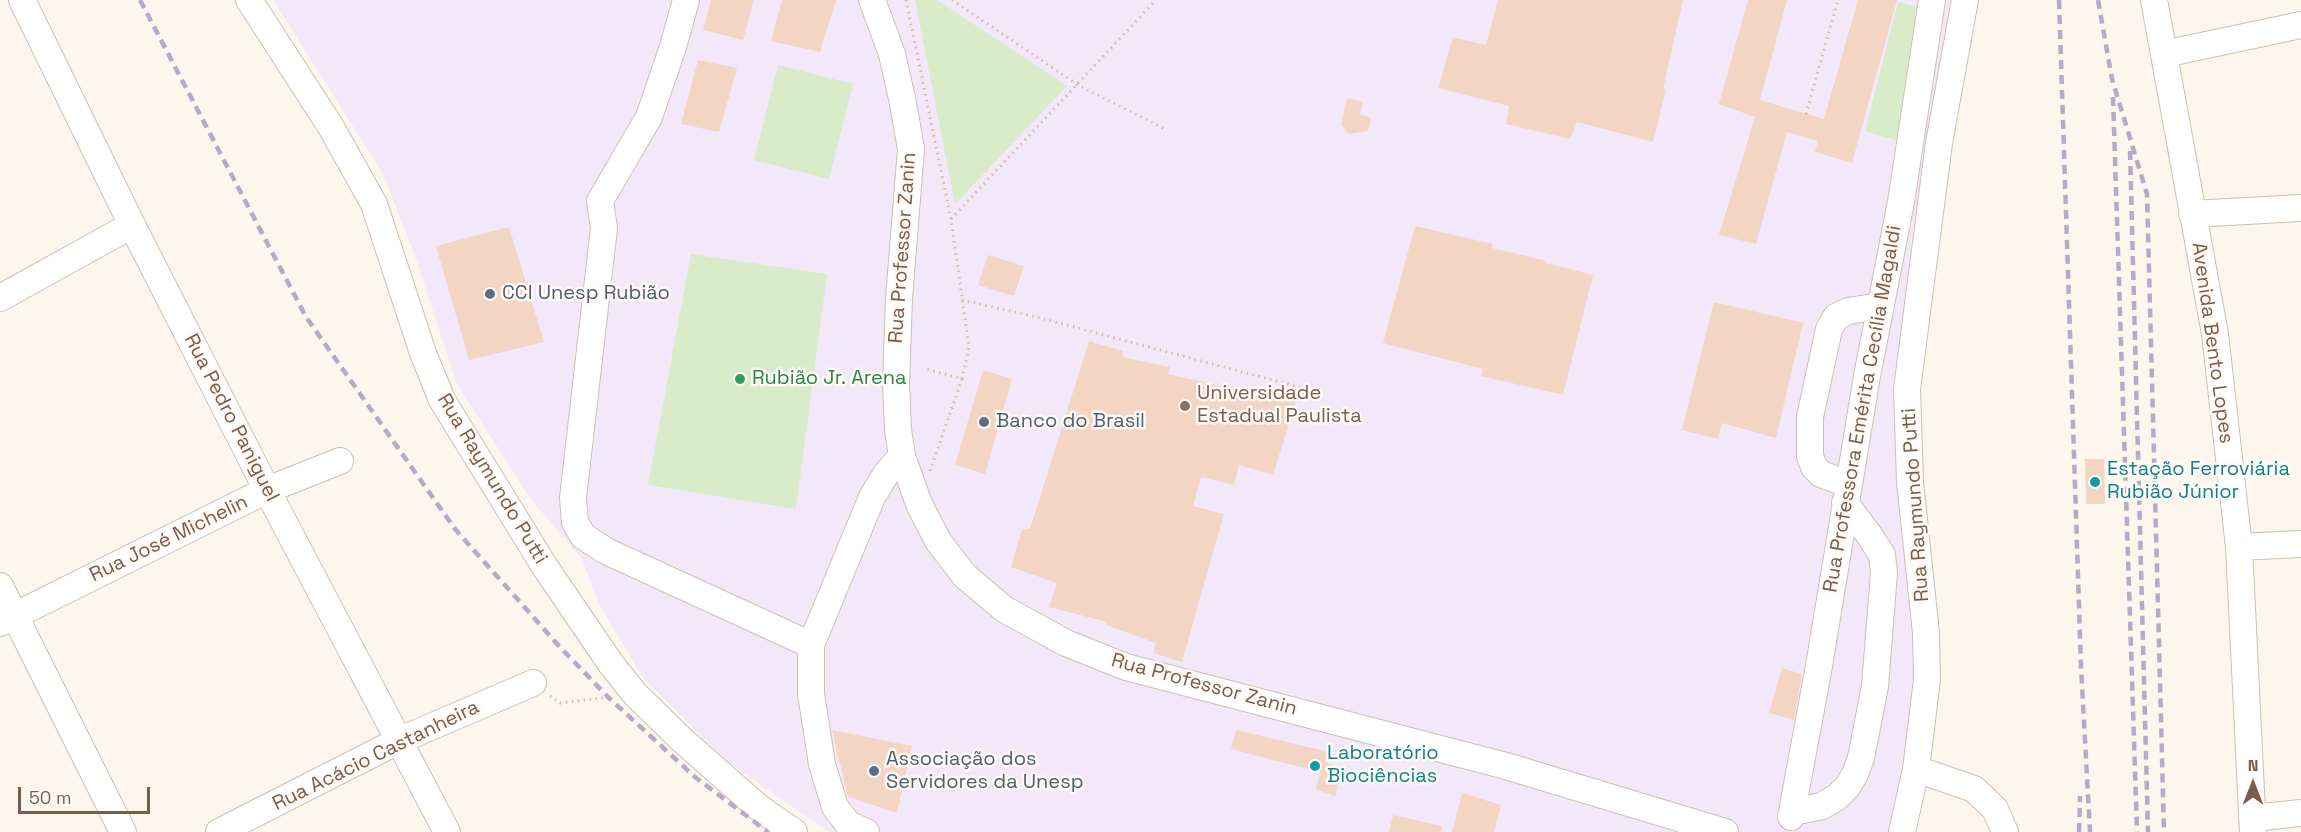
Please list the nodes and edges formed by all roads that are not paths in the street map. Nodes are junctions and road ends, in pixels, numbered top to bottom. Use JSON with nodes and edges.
{"nodes":[{"id":1,"x":22,"y":0,"type":"edge"},
{"id":2,"x":249,"y":0,"type":"edge"},
{"id":3,"x":686,"y":0,"type":"edge"},
{"id":4,"x":872,"y":0,"type":"edge"},
{"id":5,"x":1932,"y":0,"type":"edge"},
{"id":6,"x":1965,"y":0,"type":"edge"},
{"id":7,"x":2154,"y":0,"type":"edge"},
{"id":8,"x":2301,"y":25,"type":"edge"},
{"id":9,"x":2164,"y":54,"type":"junction"},
{"id":10,"x":2301,"y":208,"type":"edge"},
{"id":11,"x":2192,"y":214,"type":"junction"},
{"id":12,"x":132,"y":225,"type":"junction"},
{"id":13,"x":0,"y":298,"type":"edge"},
{"id":14,"x":1880,"y":306,"type":"junction"},
{"id":15,"x":902,"y":456,"type":"junction"},
{"id":16,"x":340,"y":461,"type":"dead end"},
{"id":17,"x":267,"y":490,"type":"junction"},
{"id":18,"x":1846,"y":493,"type":"junction"},
{"id":19,"x":2301,"y":544,"type":"edge"},
{"id":20,"x":2239,"y":547,"type":"junction"},
{"id":21,"x":0,"y":586,"type":"edge"},
{"id":22,"x":7,"y":620,"type":"edge"},
{"id":23,"x":811,"y":645,"type":"junction"},
{"id":24,"x":533,"y":683,"type":"road end"},
{"id":25,"x":398,"y":741,"type":"junction"},
{"id":26,"x":1916,"y":769,"type":"junction"},
{"id":27,"x":2301,"y":813,"type":"edge"},
{"id":28,"x":1789,"y":823,"type":"edge"},
{"id":29,"x":2252,"y":825,"type":"edge"},
{"id":30,"x":123,"y":832,"type":"edge"},
{"id":31,"x":219,"y":832,"type":"edge"},
{"id":32,"x":447,"y":832,"type":"edge"},
{"id":33,"x":794,"y":832,"type":"edge"},
{"id":34,"x":866,"y":832,"type":"edge"},
{"id":35,"x":1725,"y":832,"type":"edge"},
{"id":36,"x":1902,"y":832,"type":"edge"},
{"id":37,"x":2005,"y":832,"type":"edge"}],
"edges":[{"from":1,"to":12,"type":"street","name":"Rua Pedro Paniguel"},
{"from":2,"to":33,"type":"street","name":"Rua Raymundo Putti"},
{"from":3,"to":23,"type":"street"},
{"from":4,"to":15,"type":"street","name":"Rua Professor Zanin"},
{"from":5,"to":14,"type":"street","name":"Rua Professora Emérita Cecília Magaldi"},
{"from":6,"to":26,"type":"street","name":"Rua Raymundo Putti"},
{"from":7,"to":9,"type":"street","name":"Avenida Bento Lopes"},
{"from":8,"to":9,"type":"street"},
{"from":9,"to":11,"type":"street","name":"Avenida Bento Lopes"},
{"from":10,"to":11,"type":"street"},
{"from":11,"to":20,"type":"street","name":"Avenida Bento Lopes"},
{"from":12,"to":13,"type":"street"},
{"from":12,"to":17,"type":"street","name":"Rua Pedro Paniguel"},
{"from":14,"to":18,"type":"street","name":"Rua Professora Emérita Cecília Magaldi"},
{"from":14,"to":18,"type":"street"},
{"from":15,"to":23,"type":"street"},
{"from":15,"to":35,"type":"street","name":"Rua Professor Zanin"},
{"from":16,"to":17,"type":"street","name":"Rua José Michelin"},
{"from":17,"to":22,"type":"street","name":"Rua José Michelin"},
{"from":17,"to":25,"type":"street","name":"Rua Pedro Paniguel"},
{"from":18,"to":28,"type":"street","name":"Rua Professora Emérita Cecília Magaldi"},
{"from":18,"to":28,"type":"street"},
{"from":19,"to":20,"type":"street"},
{"from":20,"to":29,"type":"street","name":"Avenida Bento Lopes"},
{"from":21,"to":22,"type":"street"},
{"from":22,"to":30,"type":"street"},
{"from":23,"to":34,"type":"street"},
{"from":24,"to":25,"type":"street","name":"Rua Acácio Castanheira"},
{"from":25,"to":31,"type":"street","name":"Rua Acácio Castanheira"},
{"from":25,"to":32,"type":"street","name":"Rua Pedro Paniguel"},
{"from":26,"to":36,"type":"street","name":"Rua Raymundo Putti"},
{"from":26,"to":37,"type":"street"},
{"from":27,"to":29,"type":"street"}]}
